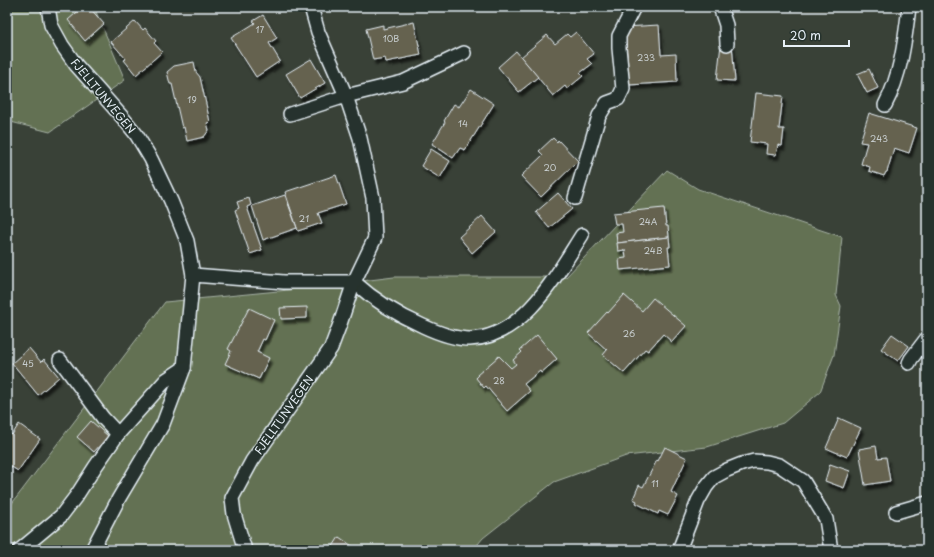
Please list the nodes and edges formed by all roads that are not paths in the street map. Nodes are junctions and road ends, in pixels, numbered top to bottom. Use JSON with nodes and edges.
{"nodes":[{"id":1,"x":48,"y":7,"type":"edge"},
{"id":2,"x":311,"y":7,"type":"edge"},
{"id":3,"x":634,"y":7,"type":"edge"},
{"id":4,"x":720,"y":7,"type":"edge"},
{"id":5,"x":909,"y":7,"type":"edge"},
{"id":6,"x":727,"y":44,"type":"dead end"},
{"id":7,"x":464,"y":53,"type":"dead end"},
{"id":8,"x":346,"y":96,"type":"junction"},
{"id":9,"x":885,"y":105,"type":"dead end"},
{"id":10,"x":290,"y":114,"type":"dead end"},
{"id":11,"x":575,"y":198,"type":"dead end"},
{"id":12,"x":582,"y":235,"type":"dead end"},
{"id":13,"x":193,"y":275,"type":"junction"},
{"id":14,"x":354,"y":282,"type":"junction"},
{"id":15,"x":927,"y":338,"type":"edge"},
{"id":16,"x":60,"y":360,"type":"dead end"},
{"id":17,"x":909,"y":363,"type":"dead end"},
{"id":18,"x":184,"y":368,"type":"junction"},
{"id":19,"x":118,"y":434,"type":"junction"},
{"id":20,"x":927,"y":503,"type":"edge"},
{"id":21,"x":896,"y":512,"type":"dead end"},
{"id":22,"x":20,"y":550,"type":"edge"},
{"id":23,"x":92,"y":550,"type":"edge"},
{"id":24,"x":244,"y":550,"type":"edge"},
{"id":25,"x":679,"y":550,"type":"edge"},
{"id":26,"x":831,"y":550,"type":"edge"}],
"edges":[{"from":1,"to":13,"type":"lane","name":"FJELLTUNVEGEN"},
{"from":2,"to":8,"type":"lane","name":"FJELLTUNVEGEN"},
{"from":3,"to":11,"type":"lane"},
{"from":4,"to":6,"type":"lane"},
{"from":5,"to":9,"type":"lane"},
{"from":7,"to":8,"type":"lane"},
{"from":8,"to":10,"type":"lane"},
{"from":8,"to":14,"type":"lane","name":"FJELLTUNVEGEN"},
{"from":12,"to":14,"type":"lane"},
{"from":13,"to":14,"type":"lane"},
{"from":13,"to":18,"type":"lane","name":"FJELLTUNVEGEN"},
{"from":14,"to":24,"type":"lane","name":"FJELLTUNVEGEN"},
{"from":15,"to":17,"type":"lane"},
{"from":16,"to":19,"type":"lane"},
{"from":18,"to":19,"type":"lane"},
{"from":18,"to":23,"type":"lane","name":"FJELLTUNVEGEN"},
{"from":19,"to":22,"type":"lane"},
{"from":20,"to":21,"type":"lane"},
{"from":25,"to":26,"type":"lane"}]}
